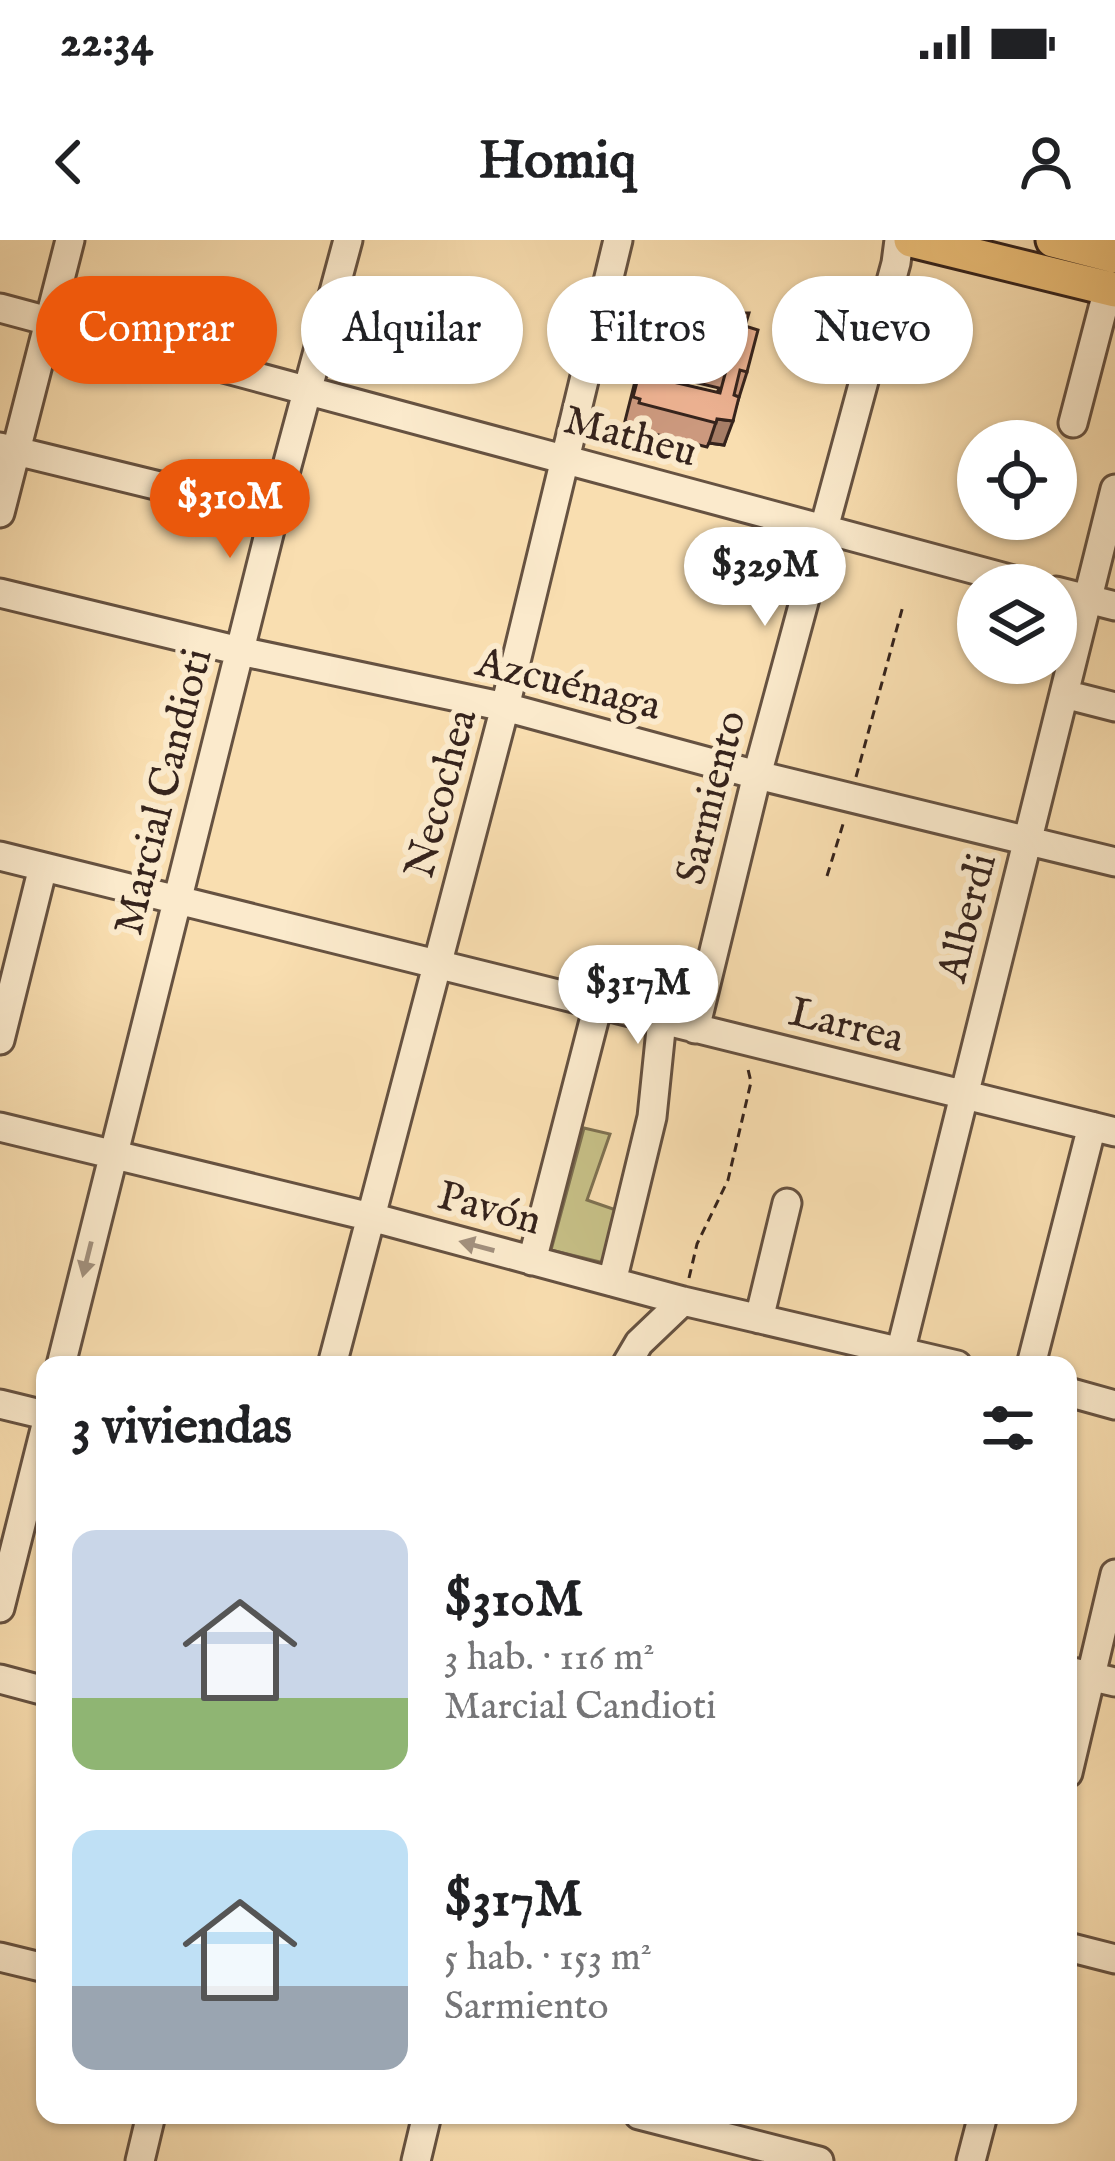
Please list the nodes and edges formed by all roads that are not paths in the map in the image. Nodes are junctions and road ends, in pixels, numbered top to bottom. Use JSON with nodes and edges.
{"nodes":[{"id":1,"x":70,"y":240,"type":"edge"},
{"id":2,"x":348,"y":240,"type":"edge"},
{"id":3,"x":618,"y":240,"type":"edge"},
{"id":4,"x":899,"y":240,"type":"edge"},
{"id":5,"x":911,"y":240,"type":"edge"},
{"id":6,"x":1054,"y":240,"type":"edge"},
{"id":7,"x":60,"y":276,"type":"edge"},
{"id":8,"x":1113,"y":278,"type":"edge"},
{"id":9,"x":0,"y":308,"type":"edge"},
{"id":10,"x":36,"y":318,"type":"edge"},
{"id":11,"x":36,"y":359,"type":"edge"},
{"id":12,"x":277,"y":382,"type":"edge"},
{"id":13,"x":306,"y":390,"type":"junction"},
{"id":14,"x":1074,"y":420,"type":"edge"},
{"id":15,"x":8,"y":448,"type":"edge"},
{"id":16,"x":566,"y":461,"type":"junction"},
{"id":17,"x":1115,"y":489,"type":"edge"},
{"id":18,"x":0,"y":513,"type":"edge"},
{"id":19,"x":274,"y":514,"type":"junction"},
{"id":20,"x":826,"y":530,"type":"junction"},
{"id":21,"x":957,"y":565,"type":"edge"},
{"id":22,"x":0,"y":593,"type":"edge"},
{"id":23,"x":1101,"y":603,"type":"edge"},
{"id":24,"x":240,"y":651,"type":"junction"},
{"id":25,"x":1064,"y":694,"type":"junction"},
{"id":26,"x":505,"y":706,"type":"junction"},
{"id":27,"x":1115,"y":707,"type":"edge"},
{"id":28,"x":757,"y":775,"type":"junction"},
{"id":29,"x":1027,"y":842,"type":"junction"},
{"id":30,"x":0,"y":856,"type":"edge"},
{"id":31,"x":1115,"y":862,"type":"edge"},
{"id":32,"x":43,"y":867,"type":"junction"},
{"id":33,"x":176,"y":900,"type":"junction"},
{"id":34,"x":437,"y":964,"type":"junction"},
{"id":35,"x":598,"y":1005,"type":"junction"},
{"id":36,"x":662,"y":1020,"type":"junction"},
{"id":37,"x":694,"y":1029,"type":"junction"},
{"id":38,"x":0,"y":1040,"type":"edge"},
{"id":39,"x":964,"y":1095,"type":"junction"},
{"id":40,"x":0,"y":1127,"type":"edge"},
{"id":41,"x":1104,"y":1129,"type":"edge"},
{"id":42,"x":113,"y":1153,"type":"junction"},
{"id":43,"x":788,"y":1203,"type":"dead end"},
{"id":44,"x":371,"y":1217,"type":"junction"},
{"id":45,"x":532,"y":1261,"type":"junction"},
{"id":46,"x":612,"y":1282,"type":"junction"},
{"id":47,"x":683,"y":1301,"type":"junction"},
{"id":48,"x":759,"y":1319,"type":"junction"},
{"id":49,"x":63,"y":1356,"type":"edge"},
{"id":50,"x":334,"y":1356,"type":"edge"},
{"id":51,"x":631,"y":1356,"type":"edge"},
{"id":52,"x":892,"y":1356,"type":"edge"},
{"id":53,"x":899,"y":1356,"type":"edge"},
{"id":54,"x":1034,"y":1356,"type":"edge"},
{"id":55,"x":1077,"y":1395,"type":"edge"},
{"id":56,"x":0,"y":1404,"type":"edge"},
{"id":57,"x":1115,"y":1405,"type":"edge"},
{"id":58,"x":36,"y":1413,"type":"edge"},
{"id":59,"x":36,"y":1465,"type":"edge"},
{"id":60,"x":1115,"y":1574,"type":"edge"},
{"id":61,"x":0,"y":1609,"type":"edge"},
{"id":62,"x":1092,"y":1676,"type":"edge"},
{"id":63,"x":0,"y":1679,"type":"edge"},
{"id":64,"x":36,"y":1688,"type":"edge"},
{"id":65,"x":1077,"y":1736,"type":"edge"},
{"id":66,"x":1077,"y":1949,"type":"edge"},
{"id":67,"x":0,"y":1957,"type":"edge"},
{"id":68,"x":1115,"y":1959,"type":"edge"},
{"id":69,"x":36,"y":1966,"type":"edge"},
{"id":70,"x":149,"y":2124,"type":"edge"},
{"id":71,"x":425,"y":2124,"type":"edge"},
{"id":72,"x":702,"y":2124,"type":"edge"},
{"id":73,"x":980,"y":2124,"type":"edge"},
{"id":74,"x":140,"y":2161,"type":"edge"},
{"id":75,"x":416,"y":2161,"type":"edge"},
{"id":76,"x":692,"y":2161,"type":"edge"},
{"id":77,"x":819,"y":2161,"type":"edge"},
{"id":78,"x":971,"y":2161,"type":"edge"}],
"edges":[{"from":1,"to":7,"type":"street"},
{"from":2,"to":13,"type":"street","name":"Marcial Candioti"},
{"from":3,"to":16,"type":"street","name":"Necochea"},
{"from":4,"to":20,"type":"street","name":"Sarmiento"},
{"from":5,"to":8,"type":"main road"},
{"from":6,"to":8,"type":"main road"},
{"from":8,"to":14,"type":"street"},
{"from":9,"to":10,"type":"street","name":"Matheu"},
{"from":11,"to":15,"type":"street"},
{"from":12,"to":13,"type":"street","name":"Matheu"},
{"from":13,"to":16,"type":"street","name":"Matheu"},
{"from":13,"to":19,"type":"street","name":"Marcial Candioti"},
{"from":15,"to":18,"type":"street"},
{"from":15,"to":19,"type":"street"},
{"from":16,"to":20,"type":"street","name":"Matheu"},
{"from":16,"to":26,"type":"street","name":"Necochea"},
{"from":17,"to":23,"type":"street","name":"Alberdi"},
{"from":19,"to":24,"type":"street","name":"Marcial Candioti"},
{"from":20,"to":21,"type":"street","name":"Matheu"},
{"from":20,"to":28,"type":"street","name":"Sarmiento"},
{"from":22,"to":24,"type":"street","name":"Azcuénaga"},
{"from":23,"to":25,"type":"street","name":"Alberdi"},
{"from":24,"to":26,"type":"street","name":"Azcuénaga"},
{"from":24,"to":33,"type":"street","name":"Marcial Candioti"},
{"from":25,"to":27,"type":"street"},
{"from":25,"to":29,"type":"street","name":"Alberdi"},
{"from":26,"to":28,"type":"street","name":"Azcuénaga"},
{"from":26,"to":34,"type":"street","name":"Necochea"},
{"from":28,"to":29,"type":"street","name":"Azcuénaga"},
{"from":28,"to":37,"type":"street","name":"Sarmiento"},
{"from":29,"to":31,"type":"street","name":"Azcuénaga"},
{"from":29,"to":39,"type":"street","name":"Alberdi"},
{"from":30,"to":32,"type":"street","name":"Larrea"},
{"from":32,"to":33,"type":"street","name":"Larrea"},
{"from":32,"to":38,"type":"street"},
{"from":33,"to":34,"type":"street","name":"Larrea"},
{"from":33,"to":42,"type":"street","name":"Marcial Candioti"},
{"from":34,"to":35,"type":"street","name":"Larrea"},
{"from":34,"to":44,"type":"street","name":"Necochea"},
{"from":35,"to":36,"type":"street","name":"Larrea"},
{"from":35,"to":45,"type":"street"},
{"from":36,"to":37,"type":"street","name":"Larrea"},
{"from":36,"to":46,"type":"street"},
{"from":37,"to":39,"type":"street","name":"Larrea"},
{"from":39,"to":41,"type":"street","name":"Larrea"},
{"from":39,"to":53,"type":"street","name":"Alberdi"},
{"from":40,"to":42,"type":"street","name":"Pavón"},
{"from":41,"to":54,"type":"street"},
{"from":42,"to":44,"type":"street","name":"Pavón"},
{"from":42,"to":49,"type":"street","name":"Marcial Candioti","one_way":true},
{"from":43,"to":48,"type":"street"},
{"from":45,"to":44,"type":"street","name":"Pavón","one_way":true},
{"from":44,"to":50,"type":"street","name":"Necochea"},
{"from":45,"to":46,"type":"street","name":"Pavón"},
{"from":46,"to":47,"type":"street","name":"Pavón"},
{"from":47,"to":48,"type":"street","name":"Pavón"},
{"from":47,"to":51,"type":"street"},
{"from":48,"to":52,"type":"street","name":"Pavón"},
{"from":55,"to":57,"type":"street"},
{"from":56,"to":58,"type":"street"},
{"from":59,"to":61,"type":"street"},
{"from":60,"to":62,"type":"street"},
{"from":62,"to":65,"type":"street"},
{"from":63,"to":64,"type":"street"},
{"from":66,"to":68,"type":"street"},
{"from":67,"to":69,"type":"street"},
{"from":70,"to":74,"type":"street"},
{"from":71,"to":75,"type":"street"},
{"from":72,"to":76,"type":"street"},
{"from":72,"to":77,"type":"street"},
{"from":73,"to":78,"type":"street"}]}
